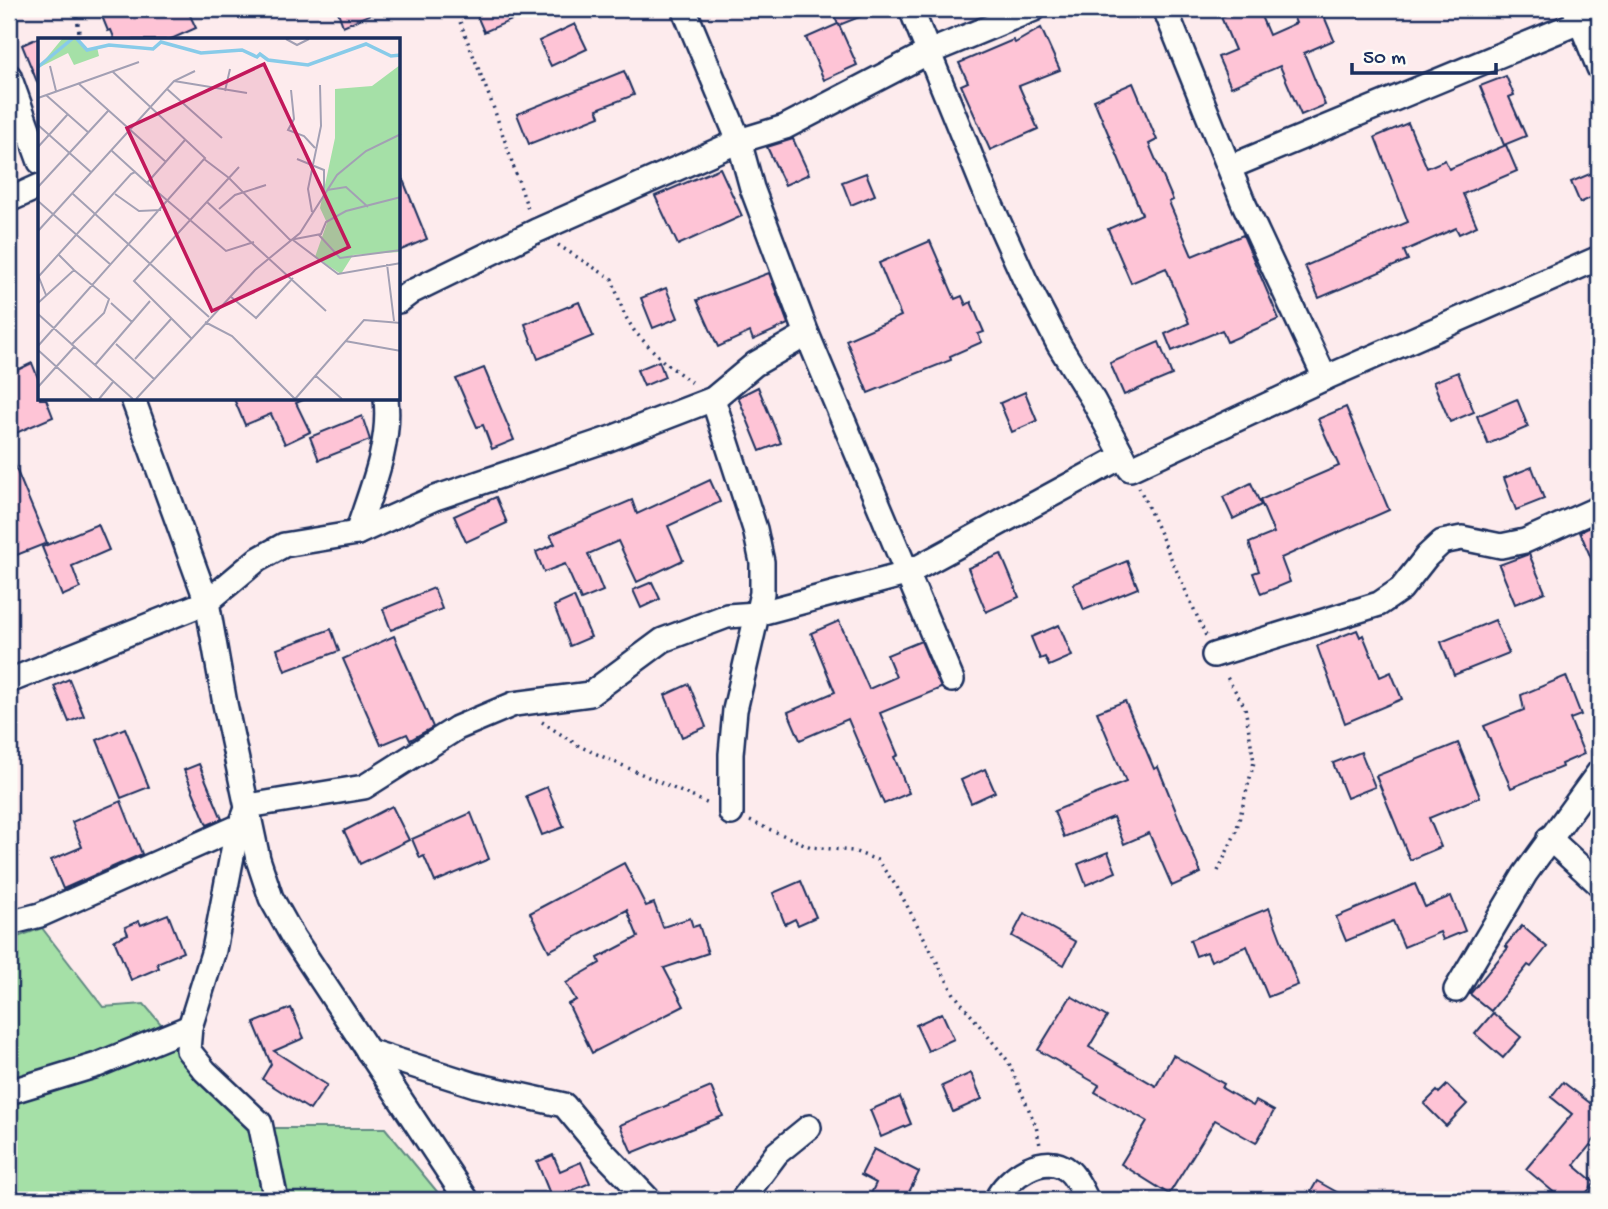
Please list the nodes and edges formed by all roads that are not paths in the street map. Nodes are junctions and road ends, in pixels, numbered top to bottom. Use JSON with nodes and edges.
{"nodes":[{"id":1,"x":684,"y":9,"type":"edge"},
{"id":2,"x":911,"y":9,"type":"edge"},
{"id":3,"x":1034,"y":9,"type":"edge"},
{"id":4,"x":1165,"y":9,"type":"edge"},
{"id":5,"x":1585,"y":15,"type":"edge"},
{"id":6,"x":927,"y":53,"type":"junction"},
{"id":7,"x":1599,"y":68,"type":"edge"},
{"id":8,"x":9,"y":76,"type":"edge"},
{"id":9,"x":739,"y":141,"type":"junction"},
{"id":10,"x":38,"y":156,"type":"edge"},
{"id":11,"x":1230,"y":167,"type":"junction"},
{"id":12,"x":38,"y":187,"type":"edge"},
{"id":13,"x":9,"y":200,"type":"edge"},
{"id":14,"x":1599,"y":258,"type":"edge"},
{"id":15,"x":401,"y":300,"type":"edge"},
{"id":16,"x":807,"y":334,"type":"junction"},
{"id":17,"x":1325,"y":378,"type":"junction"},
{"id":18,"x":713,"y":399,"type":"junction"},
{"id":19,"x":134,"y":401,"type":"edge"},
{"id":20,"x":386,"y":401,"type":"edge"},
{"id":21,"x":1123,"y":456,"type":"junction"},
{"id":22,"x":1599,"y":508,"type":"edge"},
{"id":23,"x":356,"y":533,"type":"junction"},
{"id":24,"x":906,"y":574,"type":"junction"},
{"id":25,"x":206,"y":603,"type":"junction"},
{"id":26,"x":757,"y":614,"type":"junction"},
{"id":27,"x":1214,"y":655,"type":"dead end"},
{"id":28,"x":952,"y":680,"type":"dead end"},
{"id":29,"x":9,"y":681,"type":"edge"},
{"id":30,"x":1599,"y":772,"type":"edge"},
{"id":31,"x":731,"y":813,"type":"road end"},
{"id":32,"x":244,"y":816,"type":"junction"},
{"id":33,"x":1549,"y":838,"type":"junction"},
{"id":34,"x":1599,"y":884,"type":"edge"},
{"id":35,"x":9,"y":923,"type":"edge"},
{"id":36,"x":1456,"y":990,"type":"dead end"},
{"id":37,"x":190,"y":1027,"type":"junction"},
{"id":38,"x":368,"y":1051,"type":"junction"},
{"id":39,"x":9,"y":1092,"type":"edge"},
{"id":40,"x":809,"y":1127,"type":"dead end"},
{"id":41,"x":468,"y":1197,"type":"edge"},
{"id":42,"x":276,"y":1200,"type":"edge"},
{"id":43,"x":649,"y":1200,"type":"edge"},
{"id":44,"x":742,"y":1200,"type":"edge"},
{"id":45,"x":996,"y":1200,"type":"edge"},
{"id":46,"x":1087,"y":1200,"type":"edge"}],
"edges":[{"from":1,"to":9,"type":"street"},
{"from":2,"to":6,"type":"street"},
{"from":3,"to":6,"type":"street"},
{"from":4,"to":11,"type":"street"},
{"from":5,"to":7,"type":"street"},
{"from":5,"to":11,"type":"street"},
{"from":6,"to":9,"type":"street"},
{"from":6,"to":21,"type":"street"},
{"from":8,"to":10,"type":"street"},
{"from":9,"to":15,"type":"street"},
{"from":9,"to":16,"type":"street"},
{"from":11,"to":17,"type":"street"},
{"from":12,"to":13,"type":"street"},
{"from":14,"to":17,"type":"street"},
{"from":16,"to":18,"type":"street"},
{"from":16,"to":24,"type":"street"},
{"from":17,"to":21,"type":"street"},
{"from":18,"to":23,"type":"street"},
{"from":18,"to":26,"type":"street"},
{"from":19,"to":25,"type":"street"},
{"from":20,"to":23,"type":"street"},
{"from":21,"to":24,"type":"street"},
{"from":22,"to":27,"type":"street"},
{"from":23,"to":25,"type":"street"},
{"from":24,"to":26,"type":"street"},
{"from":24,"to":28,"type":"street"},
{"from":25,"to":29,"type":"street"},
{"from":25,"to":32,"type":"street"},
{"from":26,"to":31,"type":"street"},
{"from":26,"to":32,"type":"street"},
{"from":30,"to":33,"type":"street"},
{"from":32,"to":35,"type":"street"},
{"from":32,"to":37,"type":"street"},
{"from":32,"to":38,"type":"street"},
{"from":33,"to":34,"type":"street"},
{"from":33,"to":36,"type":"street"},
{"from":37,"to":39,"type":"street"},
{"from":37,"to":42,"type":"street"},
{"from":38,"to":41,"type":"street"},
{"from":38,"to":43,"type":"street"},
{"from":40,"to":44,"type":"street"},
{"from":45,"to":46,"type":"street"}]}
